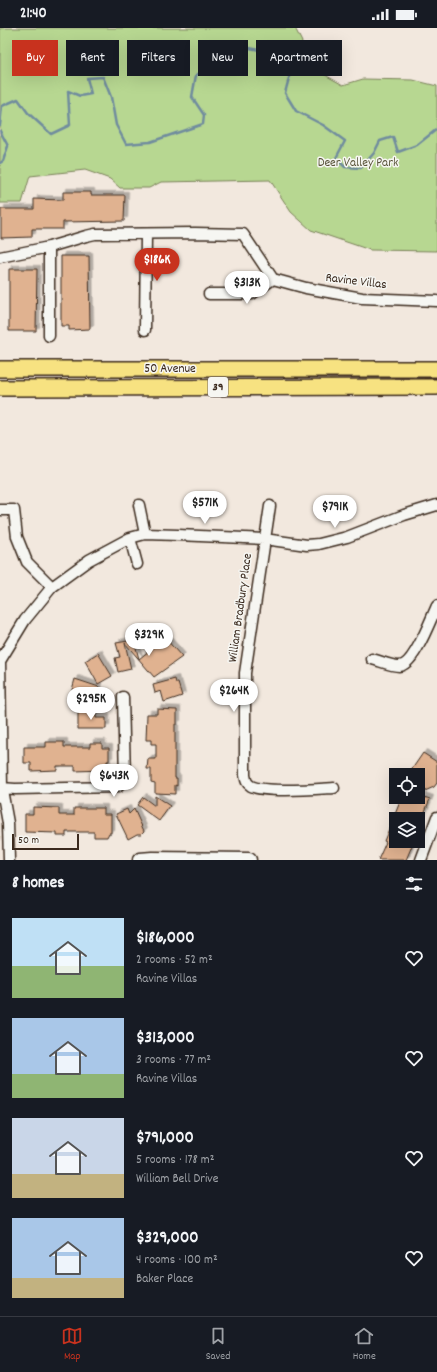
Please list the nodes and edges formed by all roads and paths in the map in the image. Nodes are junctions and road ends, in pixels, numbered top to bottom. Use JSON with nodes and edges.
{"nodes":[{"id":1,"x":146,"y":234,"type":"junction"},
{"id":2,"x":49,"y":247,"type":"junction"},
{"id":3,"x":0,"y":257,"type":"edge"},
{"id":4,"x":273,"y":279,"type":"junction"},
{"id":5,"x":209,"y":294,"type":"dead end"},
{"id":6,"x":437,"y":301,"type":"edge"},
{"id":7,"x":145,"y":330,"type":"dead end"},
{"id":8,"x":48,"y":336,"type":"dead end"},
{"id":9,"x":0,"y":369,"type":"edge"},
{"id":10,"x":437,"y":369,"type":"edge"},
{"id":11,"x":437,"y":387,"type":"edge"},
{"id":12,"x":0,"y":388,"type":"edge"},
{"id":13,"x":139,"y":505,"type":"dead end"},
{"id":14,"x":437,"y":505,"type":"edge"},
{"id":15,"x":270,"y":506,"type":"dead end"},
{"id":16,"x":0,"y":510,"type":"edge"},
{"id":17,"x":145,"y":534,"type":"junction"},
{"id":18,"x":130,"y":538,"type":"junction"},
{"id":19,"x":264,"y":540,"type":"junction"},
{"id":20,"x":137,"y":564,"type":"dead end"},
{"id":21,"x":52,"y":587,"type":"junction"},
{"id":22,"x":437,"y":606,"type":"edge"},
{"id":23,"x":372,"y":659,"type":"dead end"},
{"id":24,"x":0,"y":660,"type":"edge"},
{"id":25,"x":123,"y":697,"type":"dead end"},
{"id":26,"x":1,"y":787,"type":"edge"},
{"id":27,"x":334,"y":788,"type":"dead end"},
{"id":28,"x":437,"y":817,"type":"edge"},
{"id":29,"x":9,"y":860,"type":"edge"},
{"id":30,"x":140,"y":860,"type":"edge"},
{"id":31,"x":248,"y":860,"type":"edge"},
{"id":32,"x":421,"y":860,"type":"edge"}],
"edges":[{"from":1,"to":2,"type":"street"},
{"from":1,"to":4,"type":"street"},
{"from":1,"to":7,"type":"street"},
{"from":2,"to":3,"type":"street"},
{"from":2,"to":8,"type":"street"},
{"from":4,"to":5,"type":"street"},
{"from":4,"to":6,"type":"street","name":"Ravine Villas"},
{"from":9,"to":10,"type":"main road","name":"50 Avenue","number":"39"},
{"from":11,"to":12,"type":"main road","name":"50 Avenue","number":"39"},
{"from":13,"to":17,"type":"street"},
{"from":14,"to":19,"type":"street"},
{"from":15,"to":19,"type":"street"},
{"from":16,"to":21,"type":"street"},
{"from":17,"to":18,"type":"street"},
{"from":17,"to":19,"type":"street"},
{"from":18,"to":20,"type":"street"},
{"from":18,"to":21,"type":"street"},
{"from":19,"to":27,"type":"street","name":"William Bradbury Place"},
{"from":21,"to":24,"type":"street"},
{"from":22,"to":23,"type":"street"},
{"from":24,"to":26,"type":"street"},
{"from":25,"to":26,"type":"street"},
{"from":26,"to":29,"type":"street"},
{"from":28,"to":32,"type":"street"},
{"from":30,"to":31,"type":"main road"}]}
